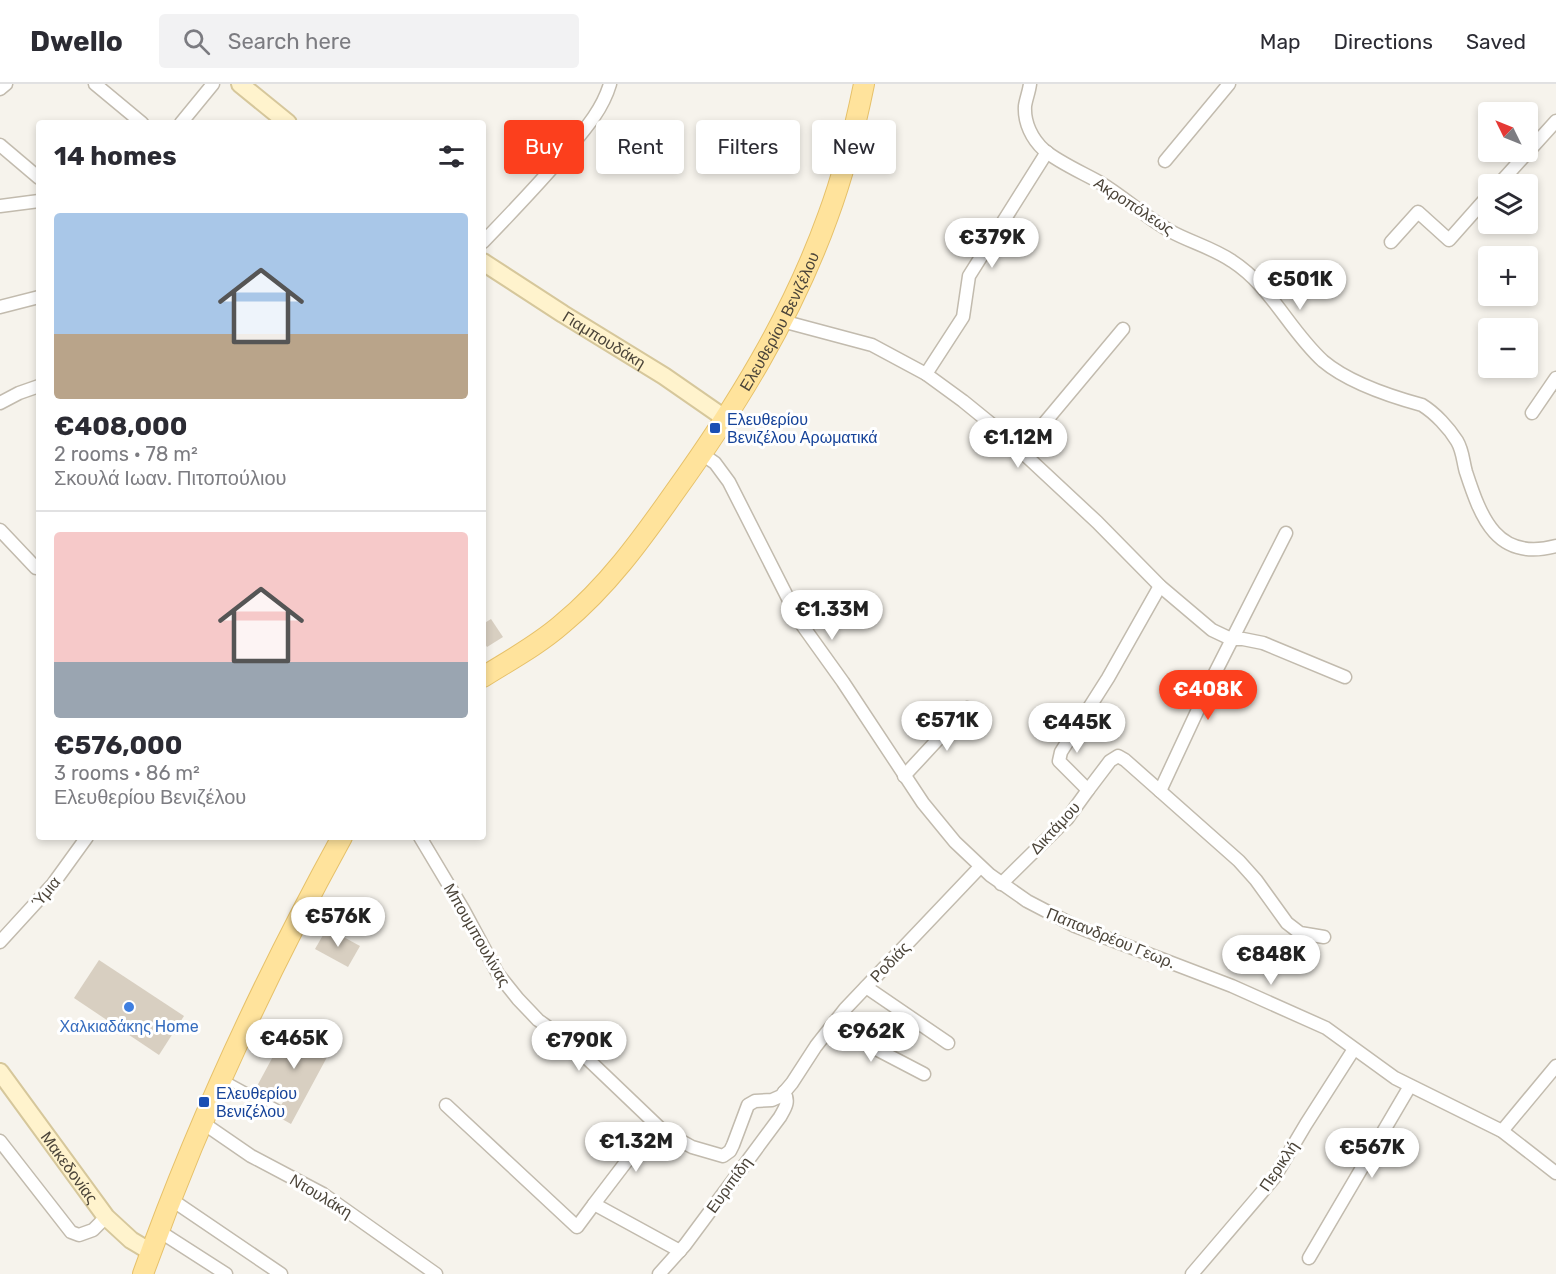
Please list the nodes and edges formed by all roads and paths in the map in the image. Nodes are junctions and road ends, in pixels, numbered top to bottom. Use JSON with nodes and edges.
{"nodes":[{"id":1,"x":6,"y":84,"type":"edge"},
{"id":2,"x":95,"y":84,"type":"edge"},
{"id":3,"x":213,"y":84,"type":"edge"},
{"id":4,"x":240,"y":84,"type":"edge"},
{"id":5,"x":610,"y":84,"type":"edge"},
{"id":6,"x":864,"y":84,"type":"edge"},
{"id":7,"x":1030,"y":84,"type":"edge"},
{"id":8,"x":1229,"y":84,"type":"edge"},
{"id":9,"x":0,"y":89,"type":"edge"},
{"id":10,"x":138,"y":120,"type":"edge"},
{"id":11,"x":183,"y":120,"type":"edge"},
{"id":12,"x":284,"y":120,"type":"edge"},
{"id":13,"x":1556,"y":121,"type":"edge"},
{"id":14,"x":0,"y":145,"type":"edge"},
{"id":15,"x":1047,"y":152,"type":"junction"},
{"id":16,"x":1165,"y":161,"type":"dead end"},
{"id":17,"x":1508,"y":174,"type":"edge"},
{"id":18,"x":36,"y":175,"type":"edge"},
{"id":19,"x":36,"y":201,"type":"edge"},
{"id":20,"x":0,"y":206,"type":"edge"},
{"id":21,"x":1478,"y":207,"type":"edge"},
{"id":22,"x":486,"y":239,"type":"edge"},
{"id":23,"x":1390,"y":242,"type":"dead end"},
{"id":24,"x":486,"y":264,"type":"edge"},
{"id":25,"x":36,"y":298,"type":"edge"},
{"id":26,"x":0,"y":307,"type":"edge"},
{"id":27,"x":782,"y":321,"type":"junction"},
{"id":28,"x":1124,"y":329,"type":"dead end"},
{"id":29,"x":926,"y":374,"type":"junction"},
{"id":30,"x":1556,"y":378,"type":"edge"},
{"id":31,"x":36,"y":387,"type":"edge"},
{"id":32,"x":0,"y":403,"type":"edge"},
{"id":33,"x":1532,"y":413,"type":"dead end"},
{"id":34,"x":726,"y":419,"type":"junction"},
{"id":35,"x":1021,"y":451,"type":"junction"},
{"id":36,"x":702,"y":454,"type":"junction"},
{"id":37,"x":0,"y":530,"type":"edge"},
{"id":38,"x":1286,"y":533,"type":"dead end"},
{"id":39,"x":1556,"y":546,"type":"edge"},
{"id":40,"x":36,"y":568,"type":"dead end"},
{"id":41,"x":1160,"y":586,"type":"junction"},
{"id":42,"x":1231,"y":639,"type":"junction"},
{"id":43,"x":486,"y":675,"type":"edge"},
{"id":44,"x":1346,"y":676,"type":"dead end"},
{"id":45,"x":967,"y":708,"type":"dead end"},
{"id":46,"x":904,"y":776,"type":"junction"},
{"id":47,"x":1088,"y":790,"type":"junction"},
{"id":48,"x":1160,"y":791,"type":"junction"},
{"id":49,"x":85,"y":840,"type":"edge"},
{"id":50,"x":340,"y":840,"type":"edge"},
{"id":51,"x":422,"y":840,"type":"edge"},
{"id":52,"x":980,"y":867,"type":"junction"},
{"id":53,"x":1001,"y":884,"type":"junction"},
{"id":54,"x":1324,"y":938,"type":"dead end"},
{"id":55,"x":0,"y":942,"type":"edge"},
{"id":56,"x":866,"y":987,"type":"junction"},
{"id":57,"x":832,"y":1026,"type":"junction"},
{"id":58,"x":948,"y":1043,"type":"dead end"},
{"id":59,"x":1354,"y":1049,"type":"junction"},
{"id":60,"x":1556,"y":1066,"type":"edge"},
{"id":61,"x":0,"y":1072,"type":"edge"},
{"id":62,"x":924,"y":1074,"type":"dead end"},
{"id":63,"x":222,"y":1078,"type":"junction"},
{"id":64,"x":1410,"y":1086,"type":"junction"},
{"id":65,"x":784,"y":1092,"type":"junction"},
{"id":66,"x":446,"y":1105,"type":"dead end"},
{"id":67,"x":279,"y":1109,"type":"dead end"},
{"id":68,"x":203,"y":1123,"type":"junction"},
{"id":69,"x":655,"y":1124,"type":"junction"},
{"id":70,"x":1502,"y":1131,"type":"junction"},
{"id":71,"x":0,"y":1141,"type":"edge"},
{"id":72,"x":1556,"y":1173,"type":"edge"},
{"id":73,"x":172,"y":1200,"type":"junction"},
{"id":74,"x":594,"y":1204,"type":"junction"},
{"id":75,"x":106,"y":1217,"type":"junction"},
{"id":76,"x":159,"y":1231,"type":"junction"},
{"id":77,"x":680,"y":1251,"type":"junction"},
{"id":78,"x":151,"y":1252,"type":"junction"},
{"id":79,"x":1309,"y":1257,"type":"dead end"},
{"id":80,"x":146,"y":1273,"type":"edge"},
{"id":81,"x":226,"y":1274,"type":"edge"},
{"id":82,"x":281,"y":1274,"type":"edge"},
{"id":83,"x":436,"y":1274,"type":"edge"},
{"id":84,"x":659,"y":1274,"type":"edge"},
{"id":85,"x":1192,"y":1274,"type":"edge"}],
"edges":[{"from":1,"to":9,"type":"street"},
{"from":2,"to":10,"type":"street"},
{"from":3,"to":11,"type":"street"},
{"from":4,"to":12,"type":"street"},
{"from":5,"to":22,"type":"street"},
{"from":6,"to":27,"type":"main road","name":"Ελευθερίου Βενιζέλου"},
{"from":7,"to":15,"type":"street","name":"Ακροπόλεως"},
{"from":8,"to":16,"type":"street"},
{"from":13,"to":17,"type":"street"},
{"from":14,"to":18,"type":"street"},
{"from":15,"to":29,"type":"street"},
{"from":15,"to":39,"type":"street","name":"Ακροπόλεως"},
{"from":19,"to":20,"type":"street"},
{"from":21,"to":23,"type":"street"},
{"from":24,"to":34,"type":"street","name":"Γιαμπουδάκη"},
{"from":25,"to":26,"type":"street"},
{"from":27,"to":29,"type":"street"},
{"from":27,"to":34,"type":"main road","name":"Ελευθερίου Βενιζέλου"},
{"from":28,"to":35,"type":"street"},
{"from":29,"to":35,"type":"street"},
{"from":30,"to":33,"type":"street"},
{"from":31,"to":32,"type":"street"},
{"from":34,"to":36,"type":"main road","name":"Ελευθερίου Βενιζέλου"},
{"from":35,"to":41,"type":"street"},
{"from":36,"to":43,"type":"main road","name":"Ελευθερίου Βενιζέλου"},
{"from":36,"to":46,"type":"street","name":"Παπανδρέου Γεωρ."},
{"from":37,"to":40,"type":"street"},
{"from":38,"to":42,"type":"street"},
{"from":41,"to":42,"type":"street"},
{"from":41,"to":47,"type":"street","name":"Δικτάμου"},
{"from":42,"to":44,"type":"street"},
{"from":42,"to":48,"type":"street"},
{"from":45,"to":46,"type":"street"},
{"from":46,"to":52,"type":"street","name":"Παπανδρέου Γεωρ."},
{"from":47,"to":48,"type":"street"},
{"from":47,"to":53,"type":"street","name":"Δικτάμου"},
{"from":48,"to":54,"type":"street"},
{"from":49,"to":55,"type":"street","name":"Ύμια"},
{"from":50,"to":63,"type":"main road"},
{"from":51,"to":69,"type":"street","name":"Μπουμπουλίνας"},
{"from":52,"to":53,"type":"street","name":"Παπανδρέου Γεωρ."},
{"from":52,"to":56,"type":"street","name":"Ροδιάς"},
{"from":53,"to":59,"type":"street","name":"Παπανδρέου Γεωρ."},
{"from":56,"to":57,"type":"street","name":"Ροδιάς"},
{"from":56,"to":58,"type":"street"},
{"from":57,"to":62,"type":"street"},
{"from":57,"to":65,"type":"street","name":"Ροδιάς"},
{"from":59,"to":64,"type":"street","name":"Παπανδρέου Γεωρ."},
{"from":59,"to":85,"type":"street","name":"Περικλή"},
{"from":60,"to":70,"type":"street"},
{"from":61,"to":75,"type":"street","name":"Μακεδονίας"},
{"from":63,"to":67,"type":"lane"},
{"from":63,"to":68,"type":"main road"},
{"from":64,"to":70,"type":"street","name":"Παπανδρέου Γεωρ."},
{"from":64,"to":79,"type":"street"},
{"from":65,"to":69,"type":"street","name":"Μπουμπουλίνας"},
{"from":65,"to":77,"type":"street","name":"Ευριπίδη"},
{"from":66,"to":74,"type":"street"},
{"from":68,"to":73,"type":"main road"},
{"from":68,"to":83,"type":"street","name":"Ντουλάκη"},
{"from":69,"to":74,"type":"street"},
{"from":70,"to":72,"type":"street","name":"Παπανδρέου Γεωρ."},
{"from":71,"to":75,"type":"street"},
{"from":73,"to":76,"type":"main road"},
{"from":73,"to":82,"type":"street"},
{"from":74,"to":77,"type":"street"},
{"from":75,"to":78,"type":"street","name":"Μακεδονίας"},
{"from":76,"to":78,"type":"main road"},
{"from":76,"to":81,"type":"street"},
{"from":77,"to":84,"type":"street","name":"Ευριπίδη"},
{"from":78,"to":80,"type":"main road"}]}
